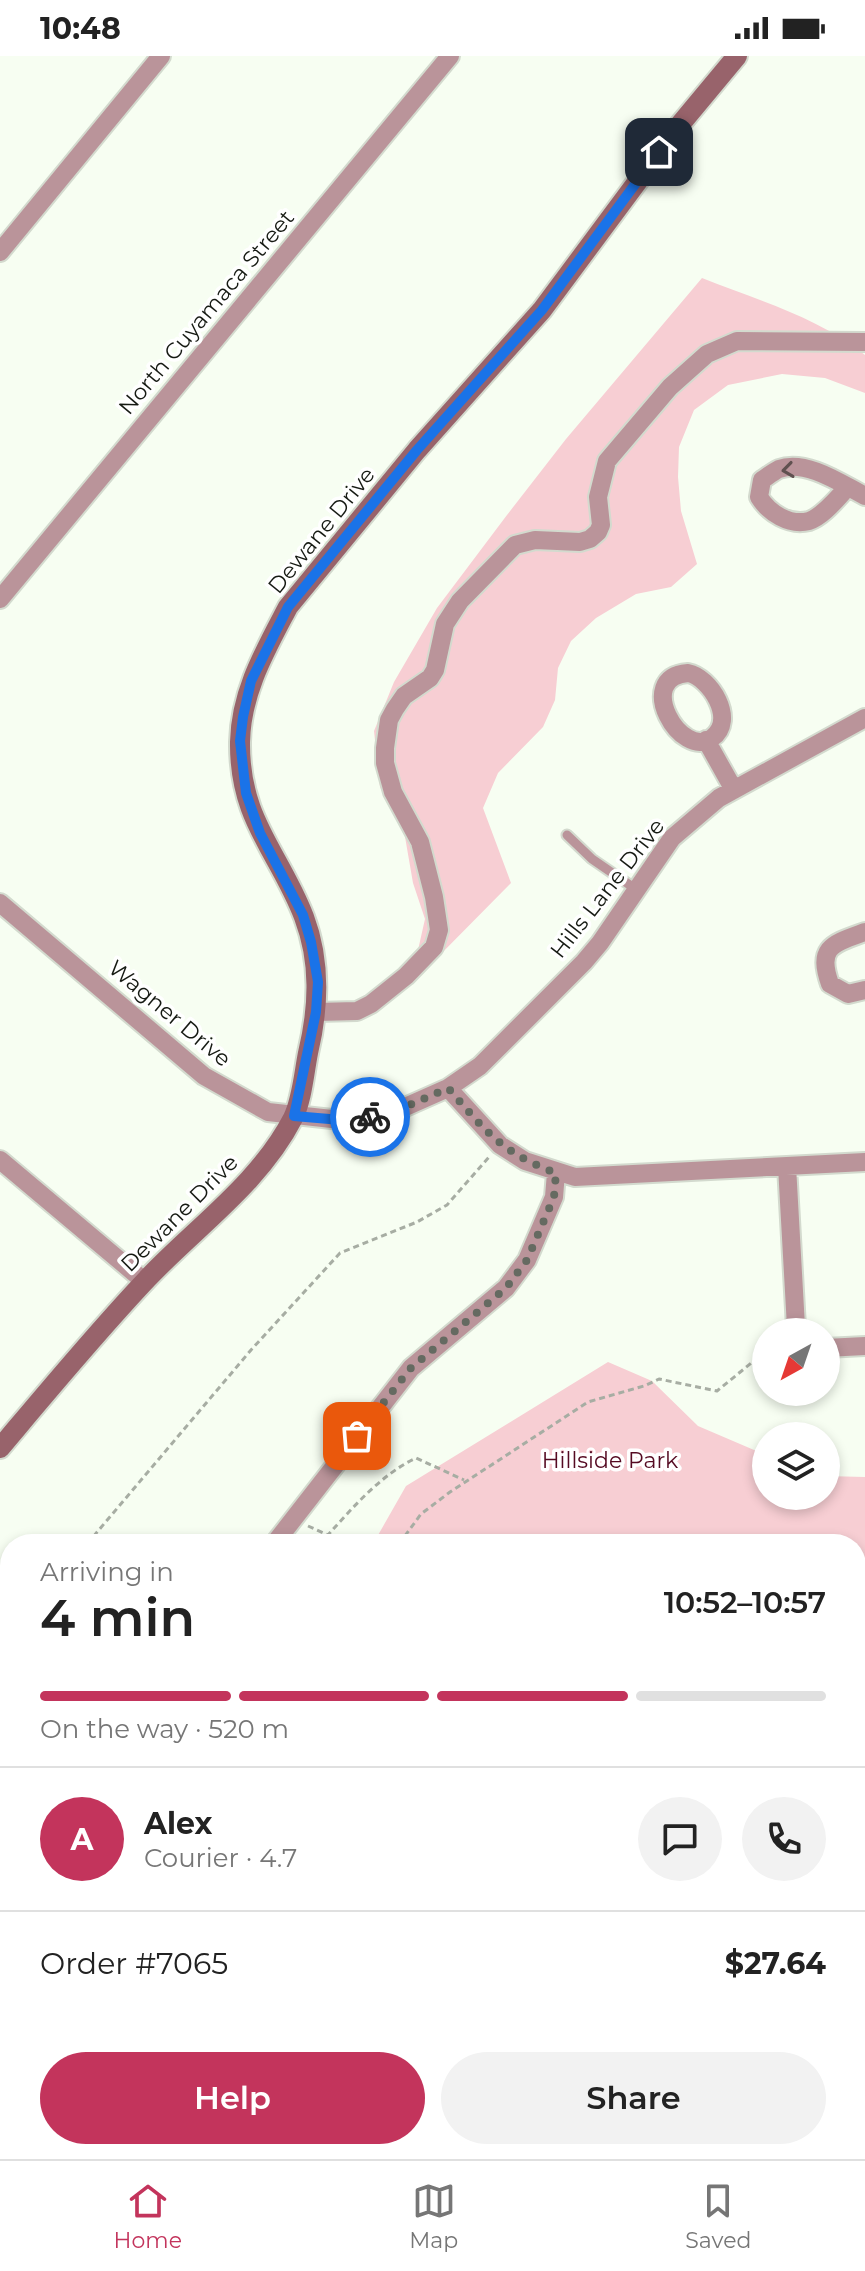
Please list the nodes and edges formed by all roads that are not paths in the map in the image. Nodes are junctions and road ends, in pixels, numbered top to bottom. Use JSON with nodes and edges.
{"nodes":[{"id":1,"x":161,"y":56,"type":"edge"},
{"id":2,"x":450,"y":56,"type":"edge"},
{"id":3,"x":737,"y":56,"type":"edge"},
{"id":4,"x":0,"y":252,"type":"edge"},
{"id":5,"x":865,"y":342,"type":"edge"},
{"id":6,"x":0,"y":599,"type":"edge"},
{"id":7,"x":865,"y":718,"type":"edge"},
{"id":8,"x":706,"y":740,"type":"dead end"},
{"id":9,"x":734,"y":790,"type":"junction"},
{"id":10,"x":567,"y":835,"type":"dead end"},
{"id":11,"x":637,"y":890,"type":"junction"},
{"id":12,"x":3,"y":911,"type":"edge"},
{"id":13,"x":865,"y":932,"type":"edge"},
{"id":14,"x":865,"y":990,"type":"edge"},
{"id":15,"x":316,"y":1012,"type":"junction"},
{"id":16,"x":448,"y":1088,"type":"junction"},
{"id":17,"x":294,"y":1116,"type":"junction"},
{"id":18,"x":0,"y":1160,"type":"edge"},
{"id":19,"x":865,"y":1162,"type":"edge"},
{"id":20,"x":787,"y":1166,"type":"junction"},
{"id":21,"x":556,"y":1173,"type":"junction"},
{"id":22,"x":144,"y":1281,"type":"junction"},
{"id":23,"x":795,"y":1318,"type":"edge"},
{"id":24,"x":865,"y":1346,"type":"edge"},
{"id":25,"x":840,"y":1347,"type":"edge"},
{"id":26,"x":4,"y":1434,"type":"edge"},
{"id":27,"x":282,"y":1534,"type":"edge"}],
"edges":[{"from":1,"to":4,"type":"street"},
{"from":2,"to":6,"type":"street","name":"North Cuyamaca Street"},
{"from":3,"to":15,"type":"street","name":"Dewane Drive"},
{"from":5,"to":15,"type":"street"},
{"from":7,"to":9,"type":"street","name":"Hills Lane Drive"},
{"from":8,"to":9,"type":"street"},
{"from":9,"to":11,"type":"street","name":"Hills Lane Drive"},
{"from":10,"to":11,"type":"lane"},
{"from":11,"to":16,"type":"street","name":"Hills Lane Drive"},
{"from":12,"to":17,"type":"street","name":"Wagner Drive"},
{"from":13,"to":14,"type":"street"},
{"from":15,"to":17,"type":"street","name":"Dewane Drive"},
{"from":16,"to":17,"type":"street","name":"Wagner Drive"},
{"from":16,"to":21,"type":"street"},
{"from":17,"to":22,"type":"street","name":"Dewane Drive"},
{"from":18,"to":22,"type":"street"},
{"from":19,"to":20,"type":"street"},
{"from":20,"to":21,"type":"street"},
{"from":20,"to":23,"type":"street"},
{"from":21,"to":27,"type":"street"},
{"from":22,"to":26,"type":"street","name":"Dewane Drive"},
{"from":24,"to":25,"type":"street"}]}
